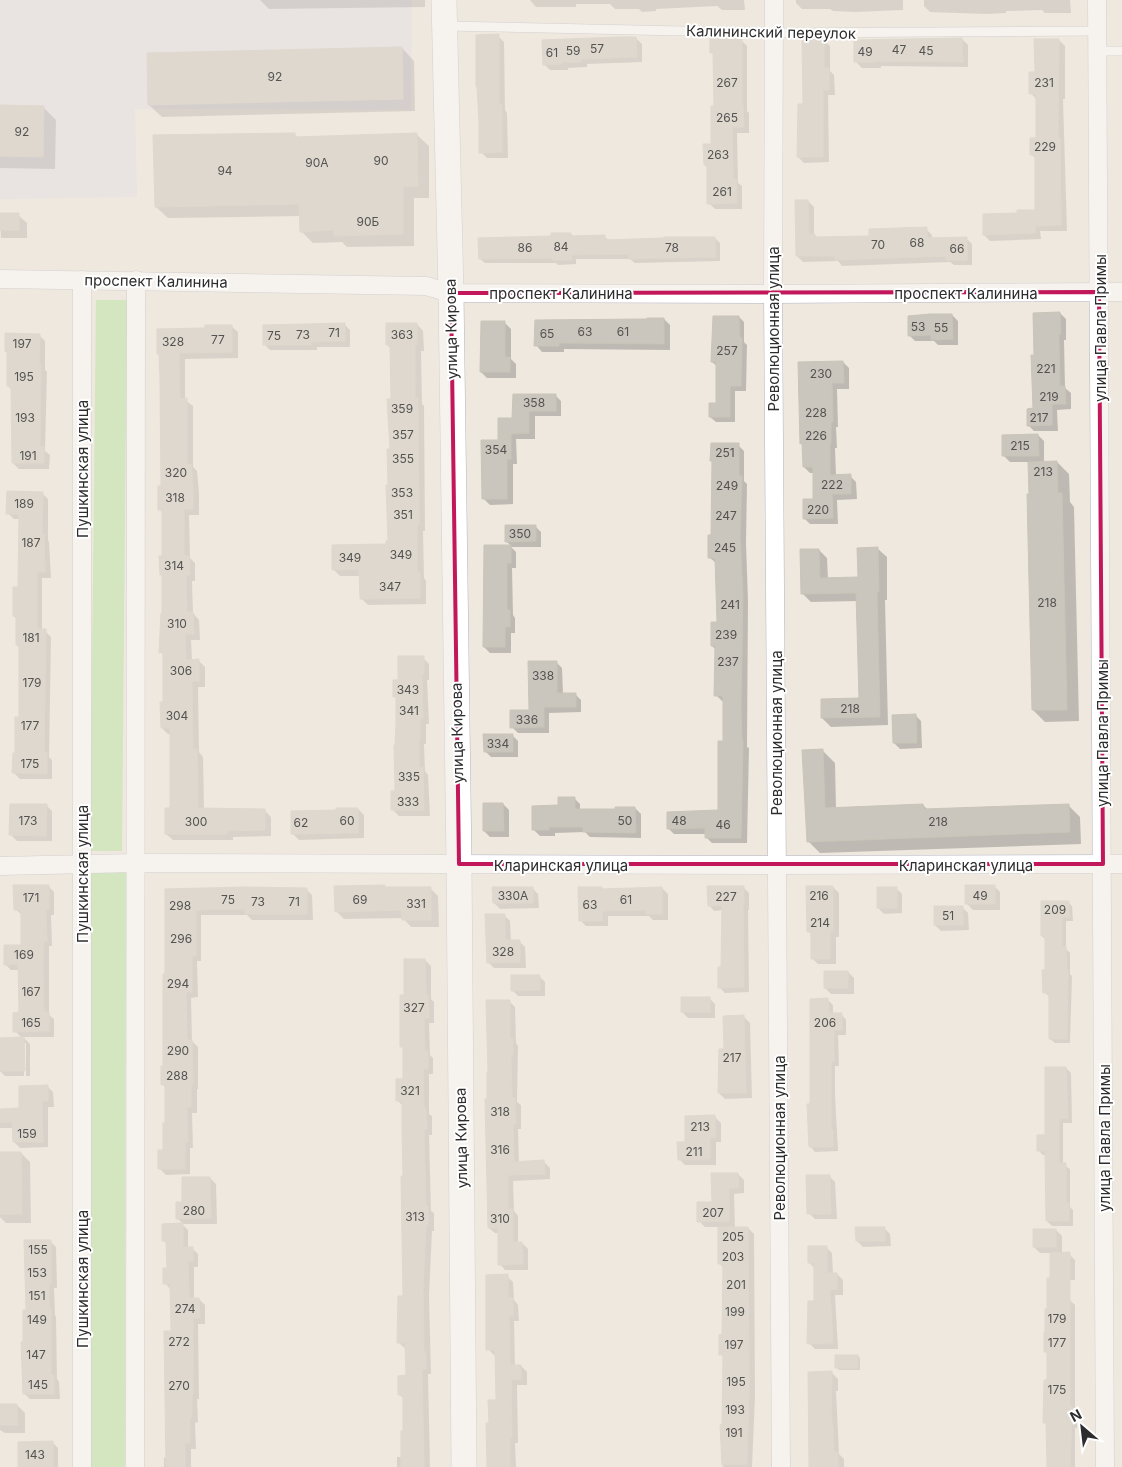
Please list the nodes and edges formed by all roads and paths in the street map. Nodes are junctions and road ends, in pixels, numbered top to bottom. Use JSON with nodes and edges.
{"nodes":[{"id":1,"x":444,"y":0,"type":"edge"},
{"id":2,"x":774,"y":0,"type":"edge"},
{"id":3,"x":1097,"y":0,"type":"edge"},
{"id":4,"x":444,"y":26,"type":"junction"},
{"id":5,"x":1098,"y":31,"type":"junction"},
{"id":6,"x":774,"y":34,"type":"junction"},
{"id":7,"x":1097,"y":51,"type":"junction"},
{"id":8,"x":1122,"y":51,"type":"edge"},
{"id":9,"x":0,"y":279,"type":"edge"},
{"id":10,"x":82,"y":280,"type":"junction"},
{"id":11,"x":136,"y":280,"type":"junction"},
{"id":12,"x":1100,"y":292,"type":"junction"},
{"id":13,"x":1122,"y":292,"type":"edge"},
{"id":14,"x":451,"y":293,"type":"junction"},
{"id":15,"x":772,"y":294,"type":"junction"},
{"id":16,"x":136,"y":863,"type":"junction"},
{"id":17,"x":459,"y":864,"type":"junction"},
{"id":18,"x":1103,"y":864,"type":"junction"},
{"id":19,"x":1122,"y":864,"type":"edge"},
{"id":20,"x":82,"y":865,"type":"junction"},
{"id":21,"x":777,"y":865,"type":"junction"},
{"id":22,"x":0,"y":866,"type":"edge"},
{"id":23,"x":82,"y":1467,"type":"edge"},
{"id":24,"x":135,"y":1467,"type":"edge"},
{"id":25,"x":464,"y":1467,"type":"edge"},
{"id":26,"x":780,"y":1467,"type":"edge"},
{"id":27,"x":1105,"y":1467,"type":"edge"}],
"edges":[{"from":1,"to":4,"type":"street","name":"улица Кирова"},
{"from":2,"to":6,"type":"street","name":"Революционная улица"},
{"from":3,"to":5,"type":"street","name":"улица Павла Примы"},
{"from":4,"to":6,"type":"lane","name":"Калининский переулок"},
{"from":4,"to":14,"type":"street","name":"улица Кирова"},
{"from":5,"to":6,"type":"lane","name":"Калининский переулок"},
{"from":5,"to":7,"type":"street","name":"улица Павла Примы"},
{"from":6,"to":15,"type":"street","name":"Революционная улица"},
{"from":7,"to":8,"type":"lane"},
{"from":7,"to":12,"type":"street","name":"улица Павла Примы"},
{"from":9,"to":10,"type":"street","name":"проспект Калинина"},
{"from":10,"to":11,"type":"street","name":"проспект Калинина"},
{"from":10,"to":20,"type":"street","name":"Пушкинская улица"},
{"from":11,"to":14,"type":"street","name":"проспект Калинина"},
{"from":11,"to":16,"type":"street"},
{"from":12,"to":13,"type":"street","name":"проспект Калинина"},
{"from":12,"to":15,"type":"street","name":"проспект Калинина"},
{"from":12,"to":18,"type":"street","name":"улица Павла Примы"},
{"from":14,"to":15,"type":"street","name":"проспект Калинина"},
{"from":14,"to":17,"type":"street","name":"улица Кирова"},
{"from":15,"to":21,"type":"street","name":"Революционная улица"},
{"from":16,"to":17,"type":"street","name":"Кларинская улица"},
{"from":16,"to":20,"type":"street","name":"Кларинская улица"},
{"from":16,"to":24,"type":"street"},
{"from":17,"to":21,"type":"street","name":"Кларинская улица"},
{"from":17,"to":25,"type":"street","name":"улица Кирова"},
{"from":18,"to":19,"type":"street","name":"Кларинская улица"},
{"from":18,"to":21,"type":"street","name":"Кларинская улица"},
{"from":18,"to":27,"type":"street","name":"улица Павла Примы"},
{"from":20,"to":22,"type":"street","name":"Кларинская улица"},
{"from":20,"to":23,"type":"street","name":"Пушкинская улица"},
{"from":21,"to":26,"type":"street","name":"Революционная улица"}]}
